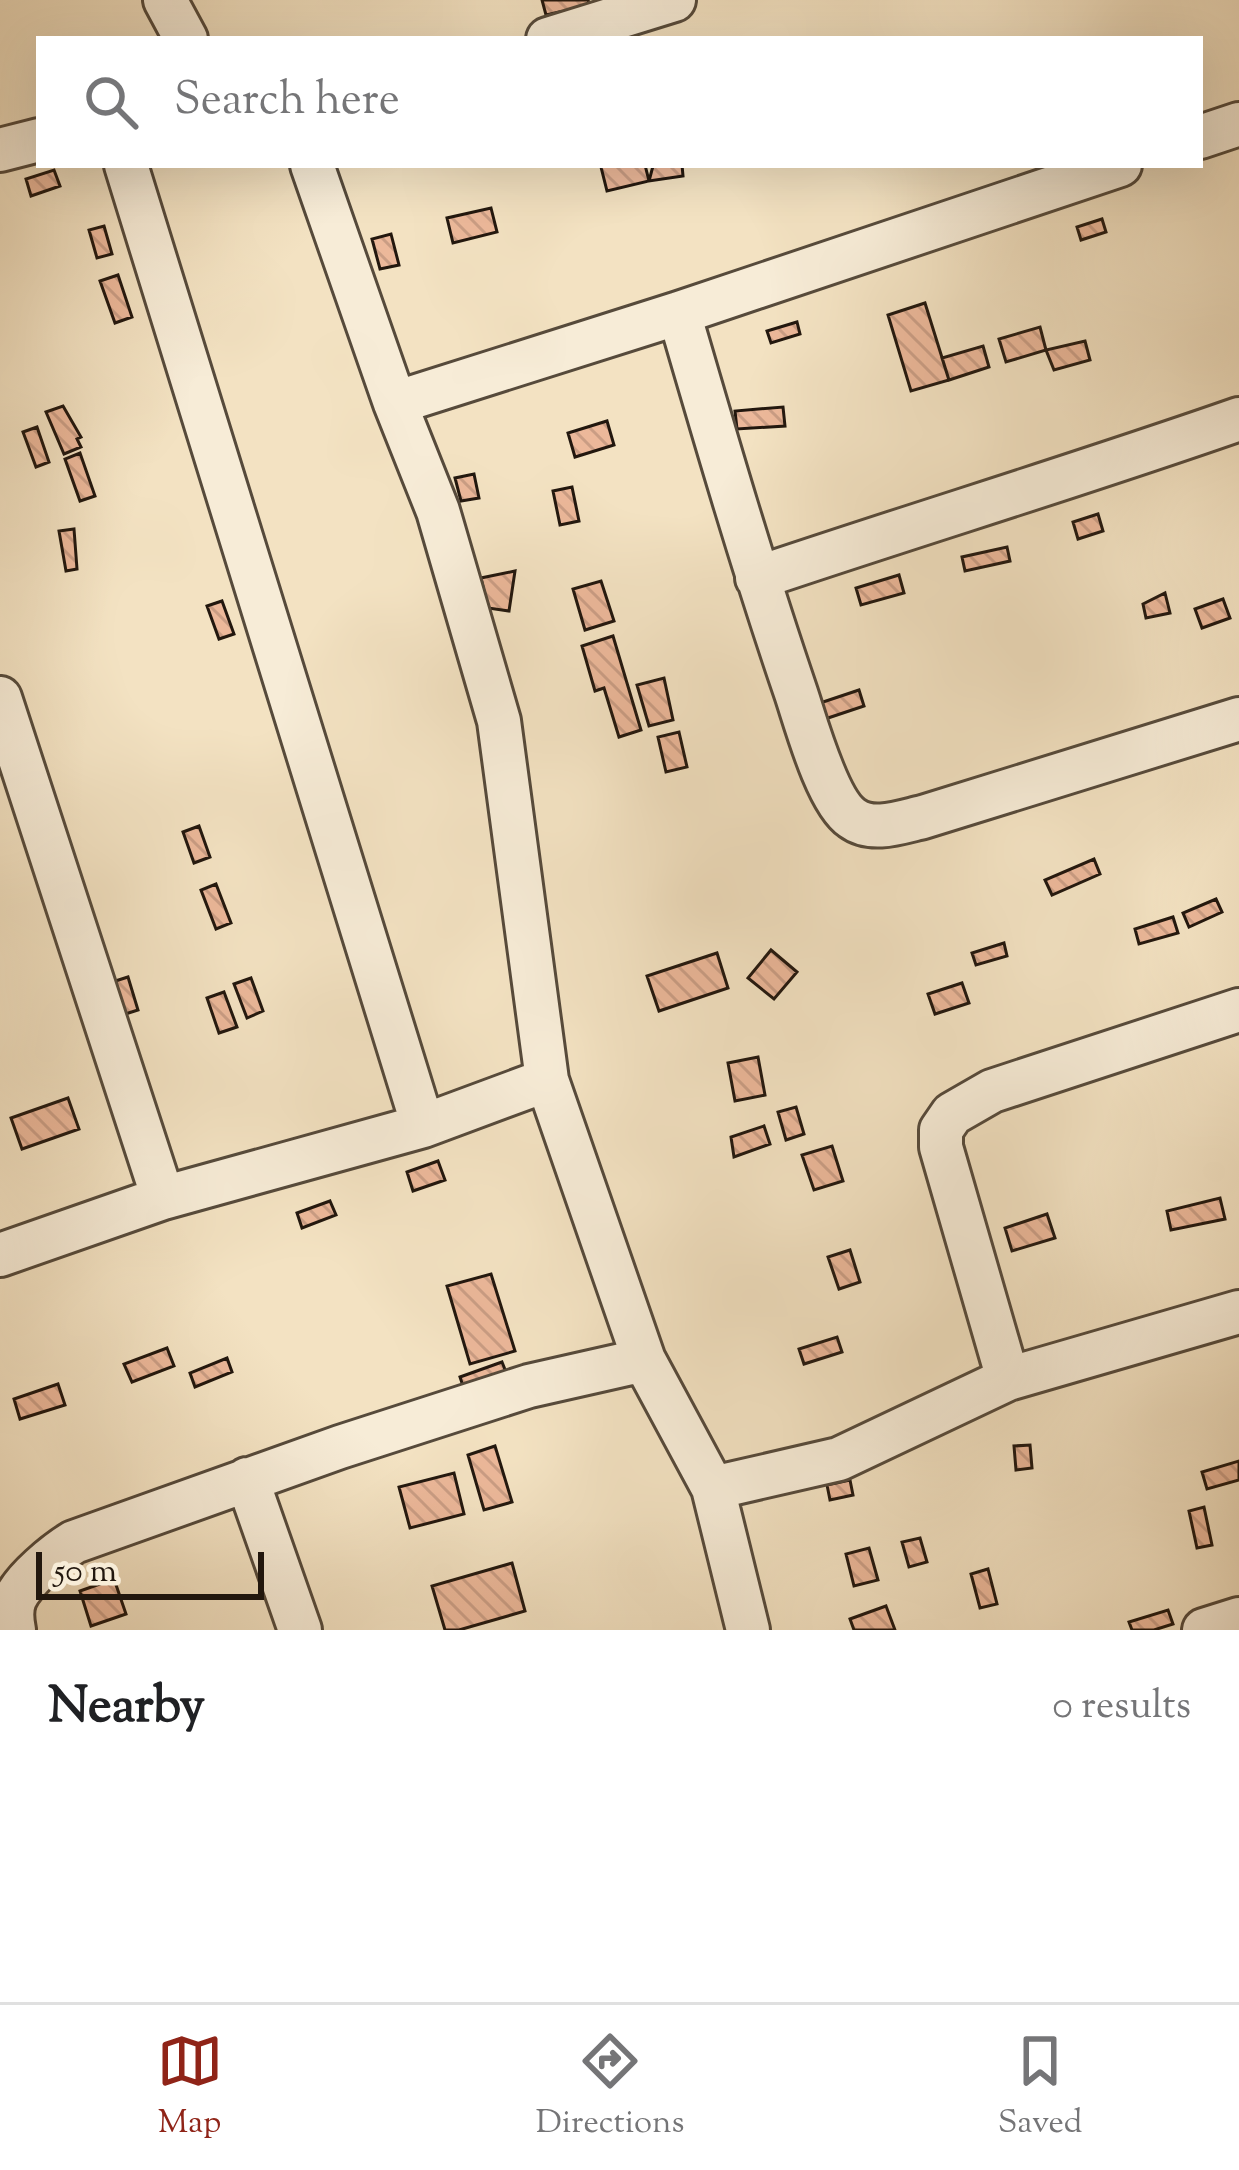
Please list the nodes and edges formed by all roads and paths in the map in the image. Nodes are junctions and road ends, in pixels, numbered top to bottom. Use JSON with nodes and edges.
{"nodes":[{"id":1,"x":165,"y":0,"type":"edge"},
{"id":2,"x":674,"y":0,"type":"edge"},
{"id":3,"x":184,"y":36,"type":"edge"},
{"id":4,"x":558,"y":36,"type":"edge"},
{"id":5,"x":1239,"y":124,"type":"edge"},
{"id":6,"x":1203,"y":136,"type":"edge"},
{"id":7,"x":36,"y":141,"type":"edge"},
{"id":8,"x":0,"y":150,"type":"edge"},
{"id":9,"x":127,"y":168,"type":"edge"},
{"id":10,"x":313,"y":168,"type":"edge"},
{"id":11,"x":1111,"y":168,"type":"edge"},
{"id":12,"x":679,"y":313,"type":"junction"},
{"id":13,"x":395,"y":404,"type":"junction"},
{"id":14,"x":1239,"y":418,"type":"edge"},
{"id":15,"x":757,"y":578,"type":"junction"},
{"id":16,"x":0,"y":698,"type":"edge"},
{"id":17,"x":1239,"y":719,"type":"edge"},
{"id":18,"x":1239,"y":1010,"type":"edge"},
{"id":19,"x":547,"y":1080,"type":"junction"},
{"id":20,"x":423,"y":1126,"type":"junction"},
{"id":21,"x":163,"y":1198,"type":"junction"},
{"id":22,"x":0,"y":1256,"type":"edge"},
{"id":23,"x":1239,"y":1312,"type":"edge"},
{"id":24,"x":644,"y":1360,"type":"junction"},
{"id":25,"x":1008,"y":1379,"type":"junction"},
{"id":26,"x":247,"y":1479,"type":"junction"},
{"id":27,"x":713,"y":1488,"type":"junction"},
{"id":28,"x":1239,"y":1619,"type":"edge"},
{"id":29,"x":14,"y":1630,"type":"edge"},
{"id":30,"x":300,"y":1630,"type":"edge"},
{"id":31,"x":748,"y":1630,"type":"edge"},
{"id":32,"x":1204,"y":1630,"type":"edge"}],
"edges":[{"from":1,"to":3,"type":"street"},
{"from":2,"to":4,"type":"street"},
{"from":5,"to":6,"type":"street"},
{"from":7,"to":8,"type":"street"},
{"from":9,"to":20,"type":"street"},
{"from":10,"to":13,"type":"street"},
{"from":11,"to":12,"type":"street"},
{"from":12,"to":13,"type":"street"},
{"from":12,"to":15,"type":"street"},
{"from":13,"to":19,"type":"street"},
{"from":14,"to":15,"type":"street"},
{"from":15,"to":17,"type":"street"},
{"from":16,"to":21,"type":"street"},
{"from":18,"to":25,"type":"street"},
{"from":19,"to":20,"type":"street"},
{"from":19,"to":24,"type":"street"},
{"from":20,"to":21,"type":"street"},
{"from":21,"to":22,"type":"street"},
{"from":23,"to":25,"type":"street"},
{"from":24,"to":26,"type":"street"},
{"from":24,"to":27,"type":"street"},
{"from":25,"to":27,"type":"street"},
{"from":26,"to":29,"type":"street"},
{"from":26,"to":30,"type":"street"},
{"from":27,"to":31,"type":"street"},
{"from":28,"to":32,"type":"street"}]}
